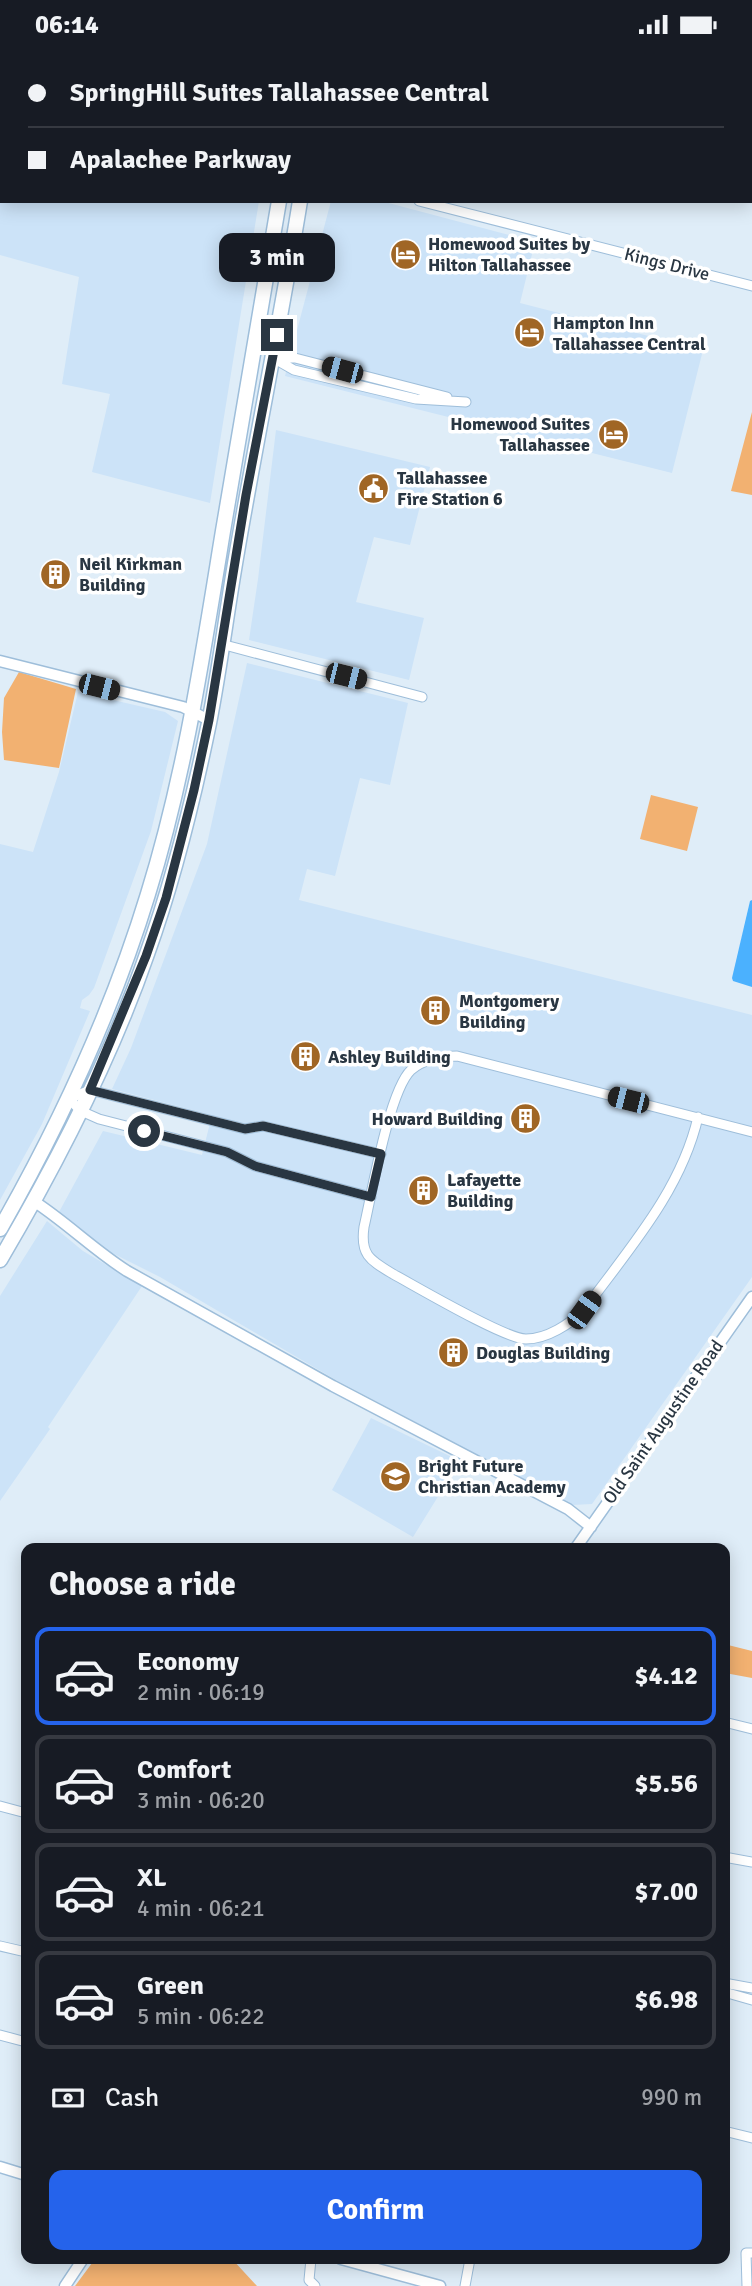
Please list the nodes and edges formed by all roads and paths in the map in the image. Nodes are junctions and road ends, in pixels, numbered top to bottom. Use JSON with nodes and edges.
{"nodes":[{"id":1,"x":279,"y":203,"type":"edge"},
{"id":2,"x":300,"y":203,"type":"edge"},
{"id":3,"x":427,"y":203,"type":"edge"},
{"id":4,"x":752,"y":286,"type":"edge"},
{"id":5,"x":254,"y":355,"type":"junction"},
{"id":6,"x":273,"y":358,"type":"junction"},
{"id":7,"x":237,"y":455,"type":"junction"},
{"id":8,"x":246,"y":495,"type":"junction"},
{"id":9,"x":227,"y":511,"type":"junction"},
{"id":10,"x":221,"y":644,"type":"junction"},
{"id":11,"x":0,"y":661,"type":"edge"},
{"id":12,"x":422,"y":697,"type":"dead end"},
{"id":13,"x":193,"y":712,"type":"junction"},
{"id":14,"x":209,"y":720,"type":"junction"},
{"id":15,"x":148,"y":895,"type":"junction"},
{"id":16,"x":155,"y":931,"type":"junction"},
{"id":17,"x":90,"y":1090,"type":"junction"},
{"id":18,"x":69,"y":1099,"type":"junction"},
{"id":19,"x":81,"y":1111,"type":"junction"},
{"id":20,"x":698,"y":1117,"type":"junction"},
{"id":21,"x":752,"y":1132,"type":"edge"},
{"id":22,"x":381,"y":1154,"type":"junction"},
{"id":23,"x":371,"y":1197,"type":"junction"},
{"id":24,"x":35,"y":1202,"type":"junction"},
{"id":25,"x":0,"y":1229,"type":"edge"},
{"id":26,"x":0,"y":1260,"type":"edge"},
{"id":27,"x":752,"y":1297,"type":"edge"},
{"id":28,"x":591,"y":1527,"type":"junction"},
{"id":29,"x":579,"y":1543,"type":"edge"},
{"id":30,"x":730,"y":1724,"type":"edge"},
{"id":31,"x":752,"y":1729,"type":"edge"},
{"id":32,"x":0,"y":1806,"type":"edge"},
{"id":33,"x":21,"y":1812,"type":"edge"},
{"id":34,"x":730,"y":1858,"type":"edge"},
{"id":35,"x":752,"y":1862,"type":"edge"},
{"id":36,"x":0,"y":1946,"type":"edge"},
{"id":37,"x":21,"y":1951,"type":"edge"},
{"id":38,"x":730,"y":1984,"type":"edge"},
{"id":39,"x":752,"y":1988,"type":"edge"},
{"id":40,"x":730,"y":1994,"type":"edge"},
{"id":41,"x":752,"y":2000,"type":"edge"},
{"id":42,"x":0,"y":2035,"type":"edge"},
{"id":43,"x":21,"y":2041,"type":"edge"},
{"id":44,"x":730,"y":2132,"type":"edge"},
{"id":45,"x":752,"y":2138,"type":"edge"},
{"id":46,"x":0,"y":2167,"type":"edge"},
{"id":47,"x":21,"y":2173,"type":"edge"},
{"id":48,"x":752,"y":2253,"type":"edge"},
{"id":49,"x":80,"y":2264,"type":"edge"},
{"id":50,"x":311,"y":2264,"type":"edge"},
{"id":51,"x":374,"y":2264,"type":"edge"},
{"id":52,"x":469,"y":2264,"type":"edge"},
{"id":53,"x":65,"y":2286,"type":"edge"},
{"id":54,"x":315,"y":2286,"type":"edge"},
{"id":55,"x":440,"y":2286,"type":"edge"},
{"id":56,"x":465,"y":2286,"type":"edge"},
{"id":57,"x":747,"y":2286,"type":"edge"}],
"edges":[{"from":1,"to":5,"type":"main road"},
{"from":2,"to":6,"type":"main road"},
{"from":3,"to":4,"type":"street","name":"Kings Drive"},
{"from":5,"to":6,"type":"main road"},
{"from":5,"to":7,"type":"main road"},
{"from":6,"to":6,"type":"street"},
{"from":6,"to":8,"type":"main road"},
{"from":7,"to":8,"type":"main road"},
{"from":7,"to":9,"type":"main road"},
{"from":8,"to":9,"type":"main road"},
{"from":8,"to":10,"type":"main road"},
{"from":9,"to":13,"type":"main road"},
{"from":10,"to":12,"type":"street"},
{"from":10,"to":14,"type":"main road"},
{"from":11,"to":13,"type":"street"},
{"from":13,"to":14,"type":"street"},
{"from":13,"to":15,"type":"main road"},
{"from":14,"to":16,"type":"main road"},
{"from":15,"to":16,"type":"main road"},
{"from":15,"to":18,"type":"main road"},
{"from":16,"to":17,"type":"main road"},
{"from":17,"to":18,"type":"street"},
{"from":17,"to":19,"type":"main road"},
{"from":17,"to":22,"type":"street"},
{"from":18,"to":19,"type":"street"},
{"from":18,"to":25,"type":"main road"},
{"from":19,"to":23,"type":"street"},
{"from":19,"to":24,"type":"main road"},
{"from":20,"to":21,"type":"street"},
{"from":20,"to":22,"type":"street"},
{"from":20,"to":23,"type":"street"},
{"from":22,"to":23,"type":"street"},
{"from":24,"to":26,"type":"main road"},
{"from":24,"to":28,"type":"street"},
{"from":27,"to":28,"type":"street","name":"Old Saint Augustine Road"},
{"from":28,"to":29,"type":"street","name":"Old Saint Augustine Road"},
{"from":30,"to":31,"type":"street"},
{"from":32,"to":33,"type":"street"},
{"from":34,"to":35,"type":"street"},
{"from":36,"to":37,"type":"street"},
{"from":38,"to":39,"type":"street"},
{"from":40,"to":41,"type":"street"},
{"from":42,"to":43,"type":"street"},
{"from":44,"to":45,"type":"street"},
{"from":46,"to":47,"type":"street"},
{"from":48,"to":57,"type":"street"},
{"from":49,"to":53,"type":"street"},
{"from":50,"to":54,"type":"street"},
{"from":51,"to":55,"type":"street"},
{"from":52,"to":56,"type":"street"}]}
